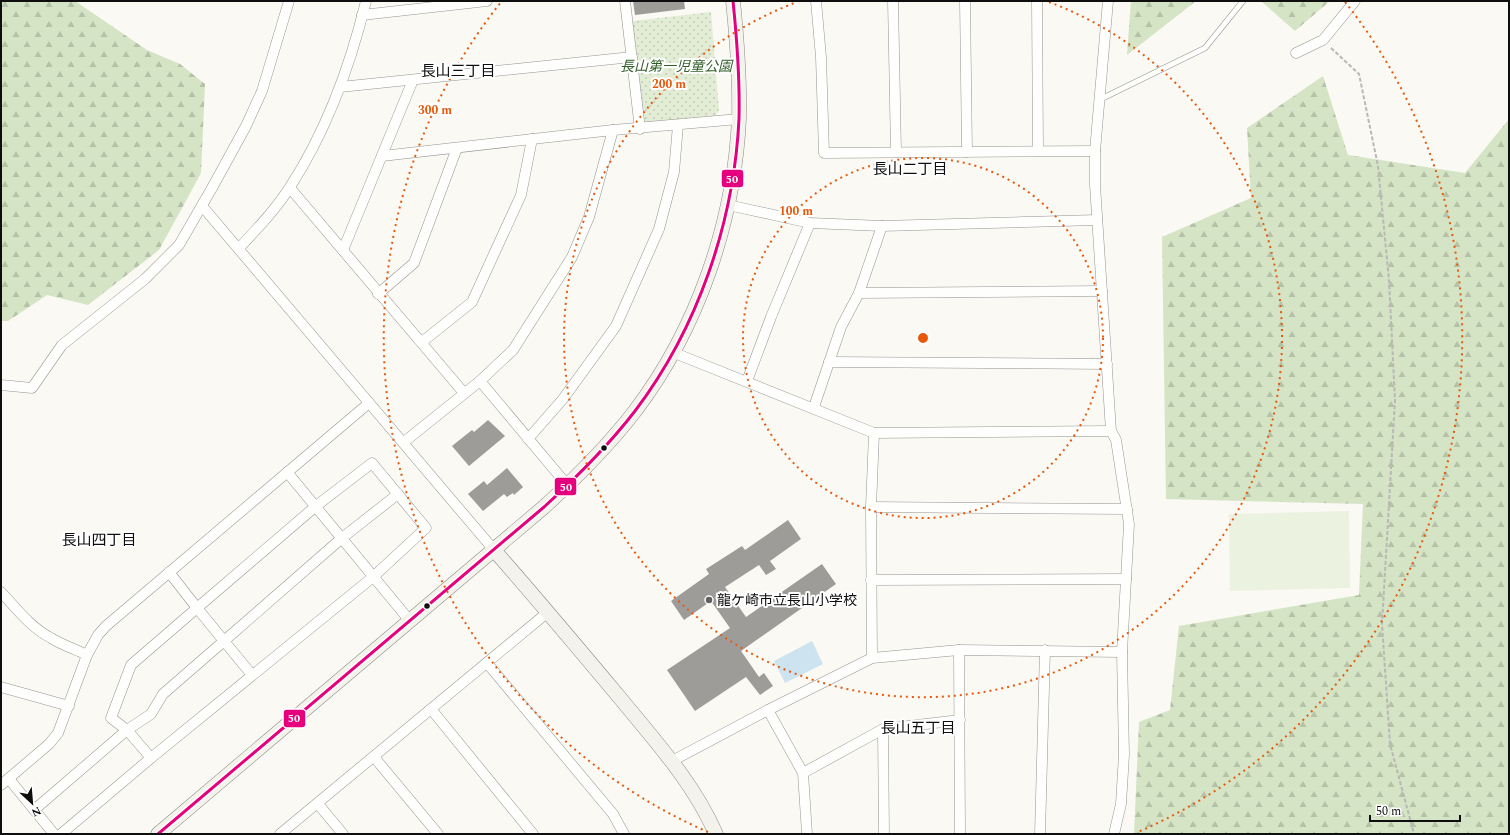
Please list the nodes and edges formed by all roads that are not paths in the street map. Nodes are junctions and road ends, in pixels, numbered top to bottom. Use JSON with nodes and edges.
{"nodes":[{"id":1,"x":289,"y":1,"type":"edge"},
{"id":2,"x":366,"y":1,"type":"edge"},
{"id":3,"x":488,"y":1,"type":"edge"},
{"id":4,"x":626,"y":1,"type":"edge"},
{"id":5,"x":733,"y":1,"type":"edge"},
{"id":6,"x":816,"y":1,"type":"edge"},
{"id":7,"x":893,"y":1,"type":"edge"},
{"id":8,"x":965,"y":1,"type":"edge"},
{"id":9,"x":1037,"y":1,"type":"edge"},
{"id":10,"x":1108,"y":1,"type":"edge"},
{"id":11,"x":1243,"y":1,"type":"edge"},
{"id":12,"x":1354,"y":1,"type":"edge"},
{"id":13,"x":362,"y":15,"type":"junction"},
{"id":14,"x":1296,"y":53,"type":"dead end"},
{"id":15,"x":632,"y":57,"type":"junction"},
{"id":16,"x":413,"y":80,"type":"junction"},
{"id":17,"x":340,"y":88,"type":"junction"},
{"id":18,"x":1101,"y":99,"type":"junction"},
{"id":19,"x":739,"y":119,"type":"junction"},
{"id":20,"x":678,"y":125,"type":"junction"},
{"id":21,"x":640,"y":129,"type":"junction"},
{"id":22,"x":612,"y":130,"type":"junction"},
{"id":23,"x":532,"y":139,"type":"junction"},
{"id":24,"x":457,"y":148,"type":"junction"},
{"id":25,"x":1038,"y":151,"type":"junction"},
{"id":26,"x":1095,"y":151,"type":"junction"},
{"id":27,"x":896,"y":152,"type":"junction"},
{"id":28,"x":967,"y":152,"type":"junction"},
{"id":29,"x":382,"y":156,"type":"junction"},
{"id":30,"x":290,"y":188,"type":"junction"},
{"id":31,"x":728,"y":205,"type":"junction"},
{"id":32,"x":202,"y":206,"type":"junction"},
{"id":33,"x":1097,"y":220,"type":"junction"},
{"id":34,"x":810,"y":223,"type":"junction"},
{"id":35,"x":882,"y":226,"type":"junction"},
{"id":36,"x":239,"y":248,"type":"junction"},
{"id":37,"x":343,"y":250,"type":"junction"},
{"id":38,"x":1102,"y":291,"type":"junction"},
{"id":39,"x":378,"y":294,"type":"junction"},
{"id":40,"x":859,"y":294,"type":"junction"},
{"id":41,"x":422,"y":342,"type":"junction"},
{"id":42,"x":672,"y":352,"type":"junction"},
{"id":43,"x":830,"y":362,"type":"junction"},
{"id":44,"x":1107,"y":364,"type":"junction"},
{"id":45,"x":480,"y":381,"type":"junction"},
{"id":46,"x":747,"y":382,"type":"junction"},
{"id":47,"x":1,"y":385,"type":"edge"},
{"id":48,"x":464,"y":393,"type":"junction"},
{"id":49,"x":369,"y":402,"type":"junction"},
{"id":50,"x":814,"y":407,"type":"junction"},
{"id":51,"x":1111,"y":431,"type":"junction"},
{"id":52,"x":874,"y":433,"type":"junction"},
{"id":53,"x":528,"y":439,"type":"junction"},
{"id":54,"x":404,"y":442,"type":"junction"},
{"id":55,"x":287,"y":472,"type":"junction"},
{"id":56,"x":568,"y":486,"type":"junction"},
{"id":57,"x":398,"y":494,"type":"junction"},
{"id":58,"x":316,"y":506,"type":"junction"},
{"id":59,"x":871,"y":507,"type":"junction"},
{"id":60,"x":1126,"y":509,"type":"junction"},
{"id":61,"x":342,"y":538,"type":"junction"},
{"id":62,"x":494,"y":550,"type":"junction"},
{"id":63,"x":169,"y":572,"type":"junction"},
{"id":64,"x":373,"y":576,"type":"junction"},
{"id":65,"x":1126,"y":579,"type":"junction"},
{"id":66,"x":871,"y":580,"type":"junction"},
{"id":67,"x":1,"y":592,"type":"edge"},
{"id":68,"x":197,"y":608,"type":"junction"},
{"id":69,"x":548,"y":612,"type":"junction"},
{"id":70,"x":410,"y":621,"type":"junction"},
{"id":71,"x":224,"y":641,"type":"junction"},
{"id":72,"x":960,"y":650,"type":"junction"},
{"id":73,"x":1045,"y":650,"type":"junction"},
{"id":74,"x":1122,"y":652,"type":"junction"},
{"id":75,"x":87,"y":655,"type":"junction"},
{"id":76,"x":872,"y":658,"type":"junction"},
{"id":77,"x":487,"y":663,"type":"junction"},
{"id":78,"x":252,"y":675,"type":"junction"},
{"id":79,"x":1,"y":687,"type":"edge"},
{"id":80,"x":69,"y":706,"type":"junction"},
{"id":81,"x":431,"y":709,"type":"junction"},
{"id":82,"x":768,"y":710,"type":"junction"},
{"id":83,"x":960,"y":720,"type":"junction"},
{"id":84,"x":883,"y":728,"type":"junction"},
{"id":85,"x":127,"y":730,"type":"junction"},
{"id":86,"x":374,"y":757,"type":"junction"},
{"id":87,"x":151,"y":758,"type":"junction"},
{"id":88,"x":672,"y":761,"type":"junction"},
{"id":89,"x":804,"y":773,"type":"junction"},
{"id":90,"x":5,"y":782,"type":"edge"},
{"id":91,"x":318,"y":804,"type":"junction"},
{"id":92,"x":34,"y":810,"type":"junction"},
{"id":93,"x":54,"y":834,"type":"edge"},
{"id":94,"x":61,"y":834,"type":"edge"},
{"id":95,"x":158,"y":834,"type":"edge"},
{"id":96,"x":280,"y":834,"type":"edge"},
{"id":97,"x":344,"y":834,"type":"edge"},
{"id":98,"x":438,"y":834,"type":"edge"},
{"id":99,"x":533,"y":834,"type":"edge"},
{"id":100,"x":624,"y":834,"type":"edge"},
{"id":101,"x":716,"y":834,"type":"edge"},
{"id":102,"x":807,"y":834,"type":"edge"},
{"id":103,"x":884,"y":834,"type":"edge"},
{"id":104,"x":960,"y":834,"type":"edge"},
{"id":105,"x":1040,"y":834,"type":"edge"},
{"id":106,"x":1114,"y":834,"type":"edge"}],
"edges":[{"from":1,"to":32,"type":"street"},
{"from":2,"to":13,"type":"street"},
{"from":3,"to":13,"type":"street"},
{"from":4,"to":15,"type":"street"},
{"from":5,"to":19,"type":"street"},
{"from":6,"to":27,"type":"street"},
{"from":7,"to":27,"type":"street"},
{"from":8,"to":28,"type":"street"},
{"from":9,"to":25,"type":"street"},
{"from":10,"to":18,"type":"street"},
{"from":11,"to":18,"type":"lane"},
{"from":12,"to":14,"type":"street"},
{"from":13,"to":17,"type":"street"},
{"from":15,"to":16,"type":"street"},
{"from":15,"to":21,"type":"street"},
{"from":16,"to":17,"type":"street"},
{"from":16,"to":29,"type":"street"},
{"from":17,"to":30,"type":"street"},
{"from":18,"to":26,"type":"street"},
{"from":19,"to":20,"type":"street"},
{"from":19,"to":31,"type":"street"},
{"from":20,"to":21,"type":"street"},
{"from":20,"to":53,"type":"street"},
{"from":21,"to":22,"type":"street"},
{"from":22,"to":23,"type":"street"},
{"from":22,"to":45,"type":"street"},
{"from":23,"to":24,"type":"street"},
{"from":23,"to":41,"type":"street"},
{"from":24,"to":29,"type":"street"},
{"from":24,"to":39,"type":"street"},
{"from":25,"to":26,"type":"street"},
{"from":25,"to":28,"type":"street"},
{"from":26,"to":33,"type":"street"},
{"from":27,"to":28,"type":"street"},
{"from":29,"to":37,"type":"street"},
{"from":30,"to":36,"type":"street"},
{"from":30,"to":37,"type":"street"},
{"from":31,"to":34,"type":"street"},
{"from":31,"to":42,"type":"street"},
{"from":32,"to":36,"type":"street"},
{"from":32,"to":47,"type":"street"},
{"from":33,"to":35,"type":"street"},
{"from":33,"to":38,"type":"street"},
{"from":34,"to":35,"type":"street"},
{"from":34,"to":46,"type":"street"},
{"from":35,"to":40,"type":"street"},
{"from":36,"to":49,"type":"street"},
{"from":37,"to":39,"type":"street"},
{"from":38,"to":40,"type":"street"},
{"from":38,"to":44,"type":"street"},
{"from":39,"to":41,"type":"street"},
{"from":40,"to":43,"type":"street"},
{"from":41,"to":48,"type":"street"},
{"from":42,"to":46,"type":"street"},
{"from":42,"to":56,"type":"street"},
{"from":43,"to":44,"type":"street"},
{"from":43,"to":50,"type":"street"},
{"from":44,"to":51,"type":"street"},
{"from":45,"to":48,"type":"street"},
{"from":45,"to":53,"type":"street"},
{"from":46,"to":50,"type":"street"},
{"from":48,"to":54,"type":"street"},
{"from":49,"to":54,"type":"street"},
{"from":49,"to":55,"type":"street"},
{"from":50,"to":52,"type":"street"},
{"from":51,"to":52,"type":"street"},
{"from":51,"to":60,"type":"street"},
{"from":52,"to":59,"type":"street"},
{"from":53,"to":56,"type":"street"},
{"from":54,"to":62,"type":"street"},
{"from":55,"to":58,"type":"street"},
{"from":55,"to":63,"type":"street"},
{"from":56,"to":62,"type":"street"},
{"from":57,"to":58,"type":"street"},
{"from":57,"to":61,"type":"street"},
{"from":57,"to":64,"type":"street"},
{"from":58,"to":61,"type":"street"},
{"from":58,"to":68,"type":"street"},
{"from":59,"to":60,"type":"street"},
{"from":59,"to":66,"type":"street"},
{"from":60,"to":65,"type":"street"},
{"from":61,"to":64,"type":"street"},
{"from":61,"to":71,"type":"street"},
{"from":62,"to":69,"type":"street"},
{"from":62,"to":70,"type":"street"},
{"from":63,"to":68,"type":"street"},
{"from":63,"to":75,"type":"street"},
{"from":64,"to":70,"type":"street"},
{"from":64,"to":78,"type":"street"},
{"from":65,"to":66,"type":"street"},
{"from":65,"to":74,"type":"street"},
{"from":66,"to":76,"type":"street"},
{"from":67,"to":75,"type":"street"},
{"from":68,"to":71,"type":"street"},
{"from":68,"to":85,"type":"street"},
{"from":69,"to":77,"type":"street"},
{"from":69,"to":88,"type":"street"},
{"from":70,"to":95,"type":"street"},
{"from":71,"to":78,"type":"street"},
{"from":71,"to":85,"type":"street"},
{"from":72,"to":73,"type":"street"},
{"from":72,"to":76,"type":"street"},
{"from":72,"to":83,"type":"street"},
{"from":73,"to":74,"type":"street"},
{"from":73,"to":105,"type":"street"},
{"from":74,"to":106,"type":"street"},
{"from":75,"to":80,"type":"street"},
{"from":76,"to":82,"type":"street"},
{"from":77,"to":81,"type":"street"},
{"from":77,"to":100,"type":"street"},
{"from":78,"to":87,"type":"street"},
{"from":79,"to":80,"type":"street"},
{"from":80,"to":90,"type":"street"},
{"from":81,"to":86,"type":"street"},
{"from":81,"to":99,"type":"street"},
{"from":82,"to":88,"type":"street"},
{"from":82,"to":89,"type":"street"},
{"from":83,"to":84,"type":"street"},
{"from":83,"to":104,"type":"street"},
{"from":84,"to":89,"type":"street"},
{"from":84,"to":103,"type":"street"},
{"from":85,"to":87,"type":"street"},
{"from":85,"to":92,"type":"street"},
{"from":86,"to":91,"type":"street"},
{"from":86,"to":98,"type":"street"},
{"from":87,"to":94,"type":"street"},
{"from":88,"to":101,"type":"street"},
{"from":89,"to":102,"type":"street"},
{"from":90,"to":92,"type":"street"},
{"from":91,"to":96,"type":"street"},
{"from":91,"to":97,"type":"street"},
{"from":92,"to":93,"type":"street"}]}
